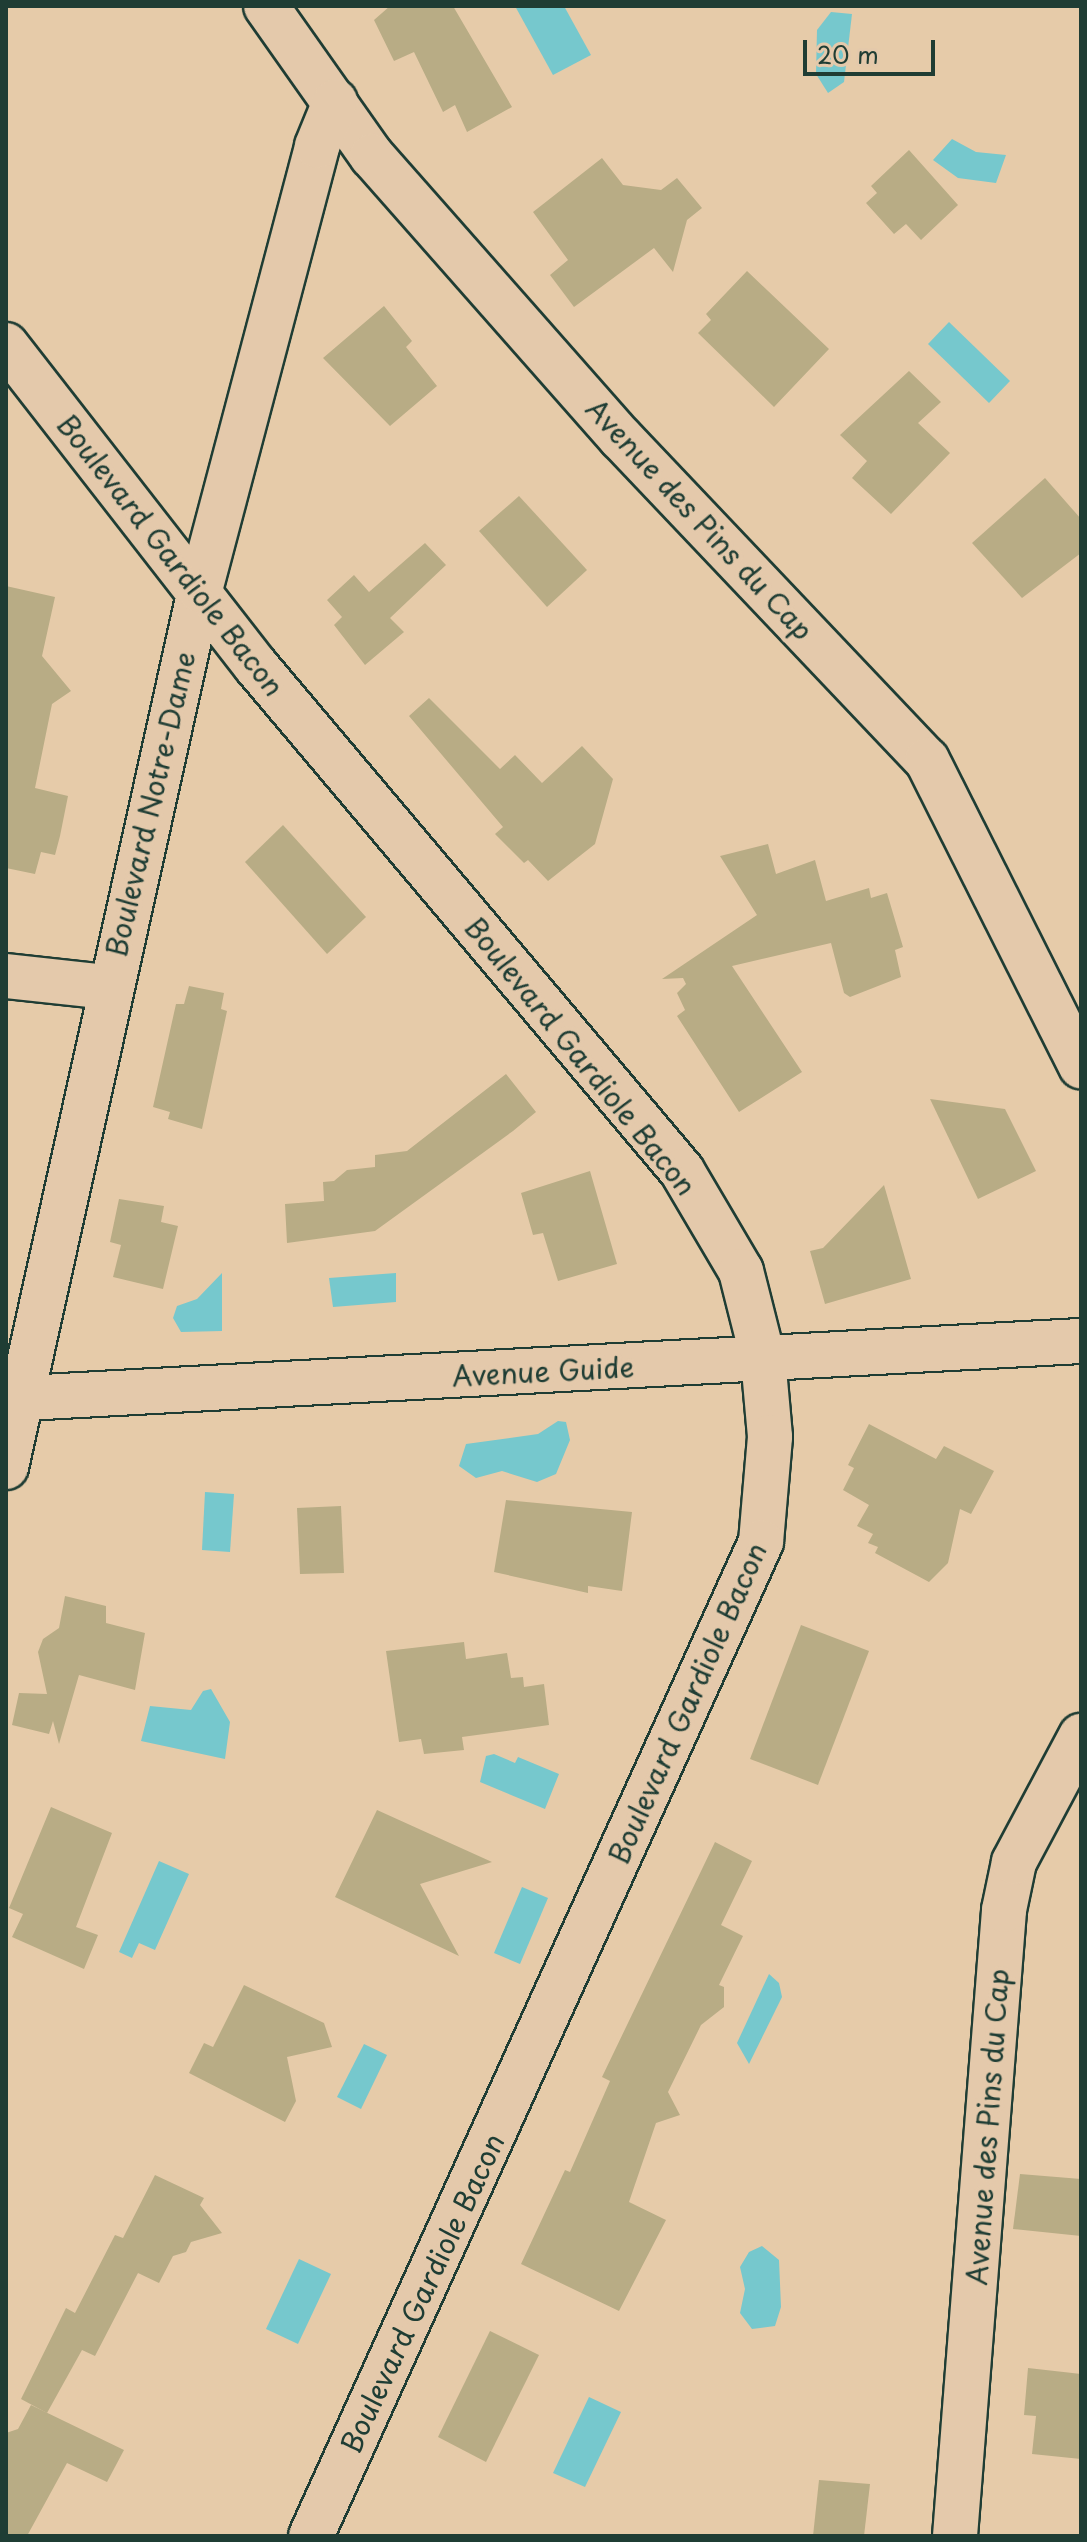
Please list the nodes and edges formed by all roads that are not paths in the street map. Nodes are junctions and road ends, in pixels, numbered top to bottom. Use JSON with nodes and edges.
{"nodes":[{"id":1,"x":266,"y":6,"type":"edge"},
{"id":2,"x":335,"y":102,"type":"junction"},
{"id":3,"x":6,"y":345,"type":"edge"},
{"id":4,"x":200,"y":590,"type":"junction"},
{"id":5,"x":6,"y":976,"type":"edge"},
{"id":6,"x":108,"y":987,"type":"junction"},
{"id":7,"x":1081,"y":1066,"type":"edge"},
{"id":8,"x":1081,"y":1341,"type":"edge"},
{"id":9,"x":763,"y":1358,"type":"junction"},
{"id":10,"x":12,"y":1400,"type":"edge"},
{"id":11,"x":6,"y":1467,"type":"edge"},
{"id":12,"x":1081,"y":1736,"type":"edge"},
{"id":13,"x":311,"y":2536,"type":"edge"},
{"id":14,"x":955,"y":2536,"type":"edge"}],
"edges":[{"from":1,"to":2,"type":"street","name":"Avenue des Pins du Cap"},
{"from":2,"to":4,"type":"street","name":"Boulevard Notre-Dame"},
{"from":2,"to":7,"type":"street","name":"Avenue des Pins du Cap"},
{"from":3,"to":4,"type":"street","name":"Boulevard Gardiole Bacon"},
{"from":4,"to":6,"type":"street","name":"Boulevard Notre-Dame"},
{"from":4,"to":9,"type":"street","name":"Boulevard Gardiole Bacon"},
{"from":5,"to":6,"type":"street"},
{"from":6,"to":10,"type":"street","name":"Boulevard Notre-Dame"},
{"from":8,"to":9,"type":"street","name":"Avenue Guide"},
{"from":9,"to":10,"type":"street","name":"Avenue Guide"},
{"from":9,"to":13,"type":"street","name":"Boulevard Gardiole Bacon"},
{"from":10,"to":11,"type":"street","name":"Boulevard Notre-Dame"},
{"from":12,"to":14,"type":"street","name":"Avenue des Pins du Cap"}]}
